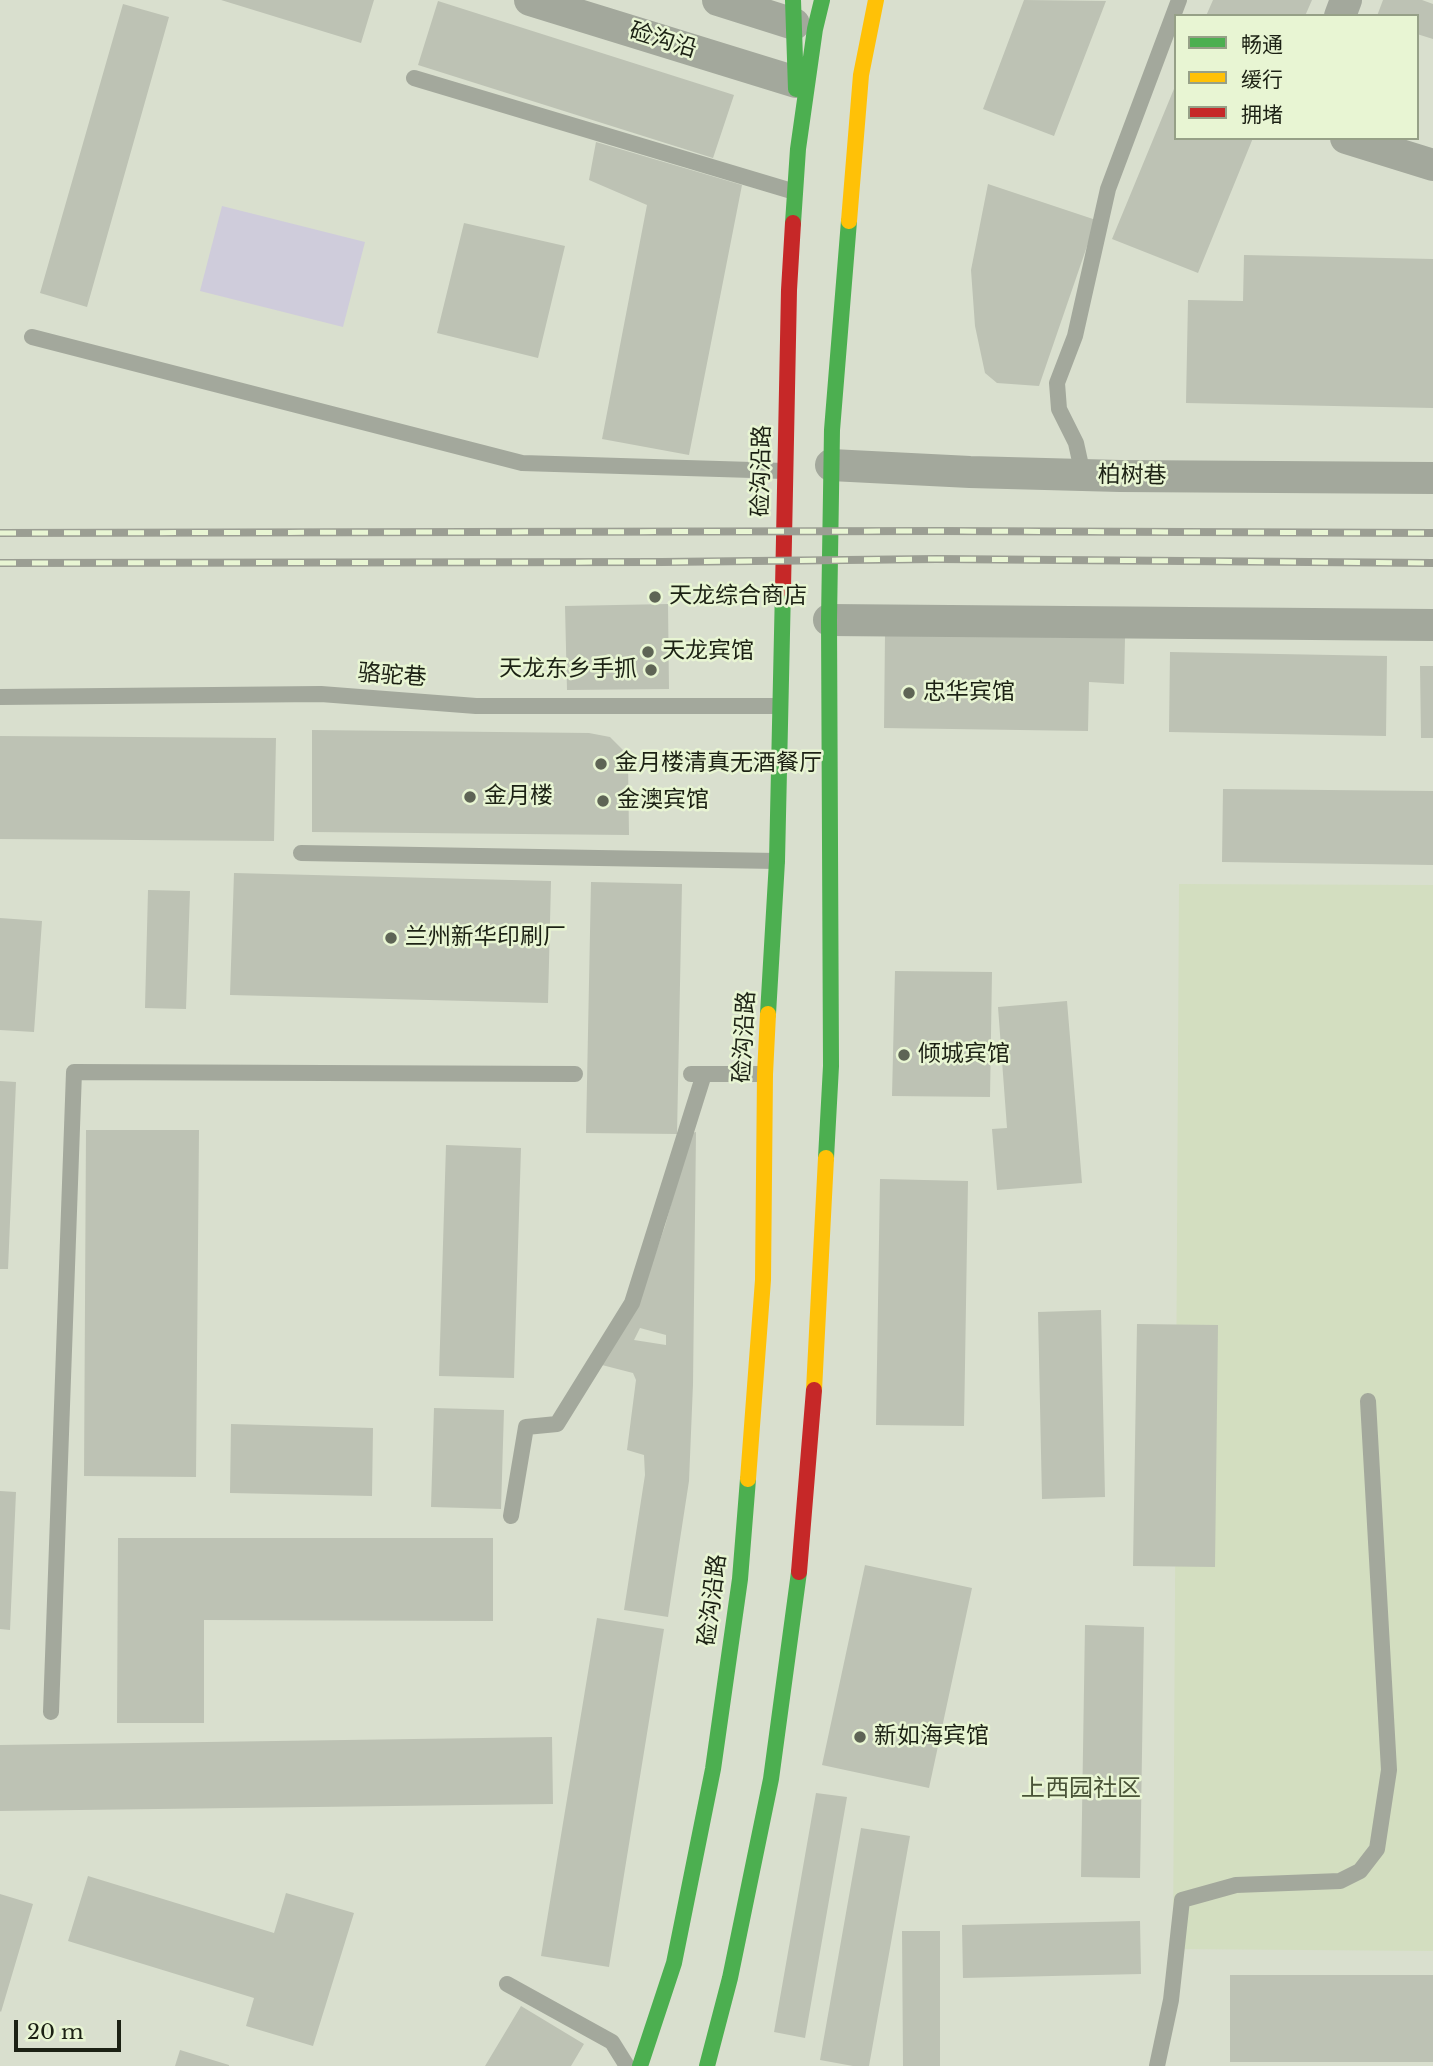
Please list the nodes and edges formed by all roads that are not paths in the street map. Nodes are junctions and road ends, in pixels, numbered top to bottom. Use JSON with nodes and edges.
{"nodes":[{"id":1,"x":530,"y":0,"type":"edge"},
{"id":2,"x":718,"y":0,"type":"edge"},
{"id":3,"x":822,"y":0,"type":"edge"},
{"id":4,"x":876,"y":0,"type":"edge"},
{"id":5,"x":1179,"y":0,"type":"edge"},
{"id":6,"x":794,"y":12,"type":"edge"},
{"id":7,"x":414,"y":78,"type":"dead end"},
{"id":8,"x":796,"y":82,"type":"junction"},
{"id":9,"x":1352,"y":140,"type":"edge"},
{"id":10,"x":798,"y":149,"type":"junction"},
{"id":11,"x":1433,"y":165,"type":"edge"},
{"id":12,"x":795,"y":192,"type":"junction"},
{"id":13,"x":32,"y":337,"type":"dead end"},
{"id":14,"x":831,"y":464,"type":"junction"},
{"id":15,"x":785,"y":471,"type":"junction"},
{"id":16,"x":1083,"y":475,"type":"junction"},
{"id":17,"x":1433,"y":478,"type":"edge"},
{"id":18,"x":829,"y":620,"type":"junction"},
{"id":19,"x":1433,"y":625,"type":"edge"},
{"id":20,"x":0,"y":697,"type":"edge"},
{"id":21,"x":780,"y":706,"type":"junction"},
{"id":22,"x":300,"y":853,"type":"dead end"},
{"id":23,"x":777,"y":862,"type":"junction"},
{"id":24,"x":575,"y":1073,"type":"dead end"},
{"id":25,"x":765,"y":1074,"type":"junction"},
{"id":26,"x":1368,"y":1401,"type":"dead end"},
{"id":27,"x":511,"y":1516,"type":"dead end"},
{"id":28,"x":51,"y":1712,"type":"dead end"},
{"id":29,"x":507,"y":1984,"type":"dead end"},
{"id":30,"x":627,"y":2066,"type":"edge"},
{"id":31,"x":640,"y":2066,"type":"edge"},
{"id":32,"x":707,"y":2066,"type":"edge"},
{"id":33,"x":1157,"y":2066,"type":"edge"}],
"edges":[{"from":1,"to":8,"type":"street","name":"硷沟沿"},
{"from":2,"to":6,"type":"street"},
{"from":3,"to":10,"type":"main road","name":"硷沟沿路"},
{"from":4,"to":14,"type":"main road"},
{"from":5,"to":16,"type":"lane"},
{"from":6,"to":8,"type":"main road"},
{"from":7,"to":12,"type":"lane"},
{"from":8,"to":10,"type":"main road"},
{"from":9,"to":11,"type":"street"},
{"from":10,"to":12,"type":"main road","name":"硷沟沿路"},
{"from":12,"to":15,"type":"main road","name":"硷沟沿路"},
{"from":13,"to":15,"type":"lane"},
{"from":14,"to":16,"type":"street","name":"柏树巷"},
{"from":14,"to":18,"type":"main road"},
{"from":15,"to":21,"type":"main road","name":"硷沟沿路"},
{"from":16,"to":17,"type":"street","name":"柏树巷"},
{"from":18,"to":19,"type":"street"},
{"from":18,"to":32,"type":"main road"},
{"from":20,"to":21,"type":"lane","name":"骆驼巷"},
{"from":21,"to":23,"type":"main road","name":"硷沟沿路"},
{"from":22,"to":23,"type":"lane"},
{"from":23,"to":25,"type":"main road","name":"硷沟沿路"},
{"from":24,"to":28,"type":"lane"},
{"from":25,"to":27,"type":"lane"},
{"from":25,"to":31,"type":"main road","name":"硷沟沿路"},
{"from":26,"to":33,"type":"lane"},
{"from":29,"to":30,"type":"lane"}]}
